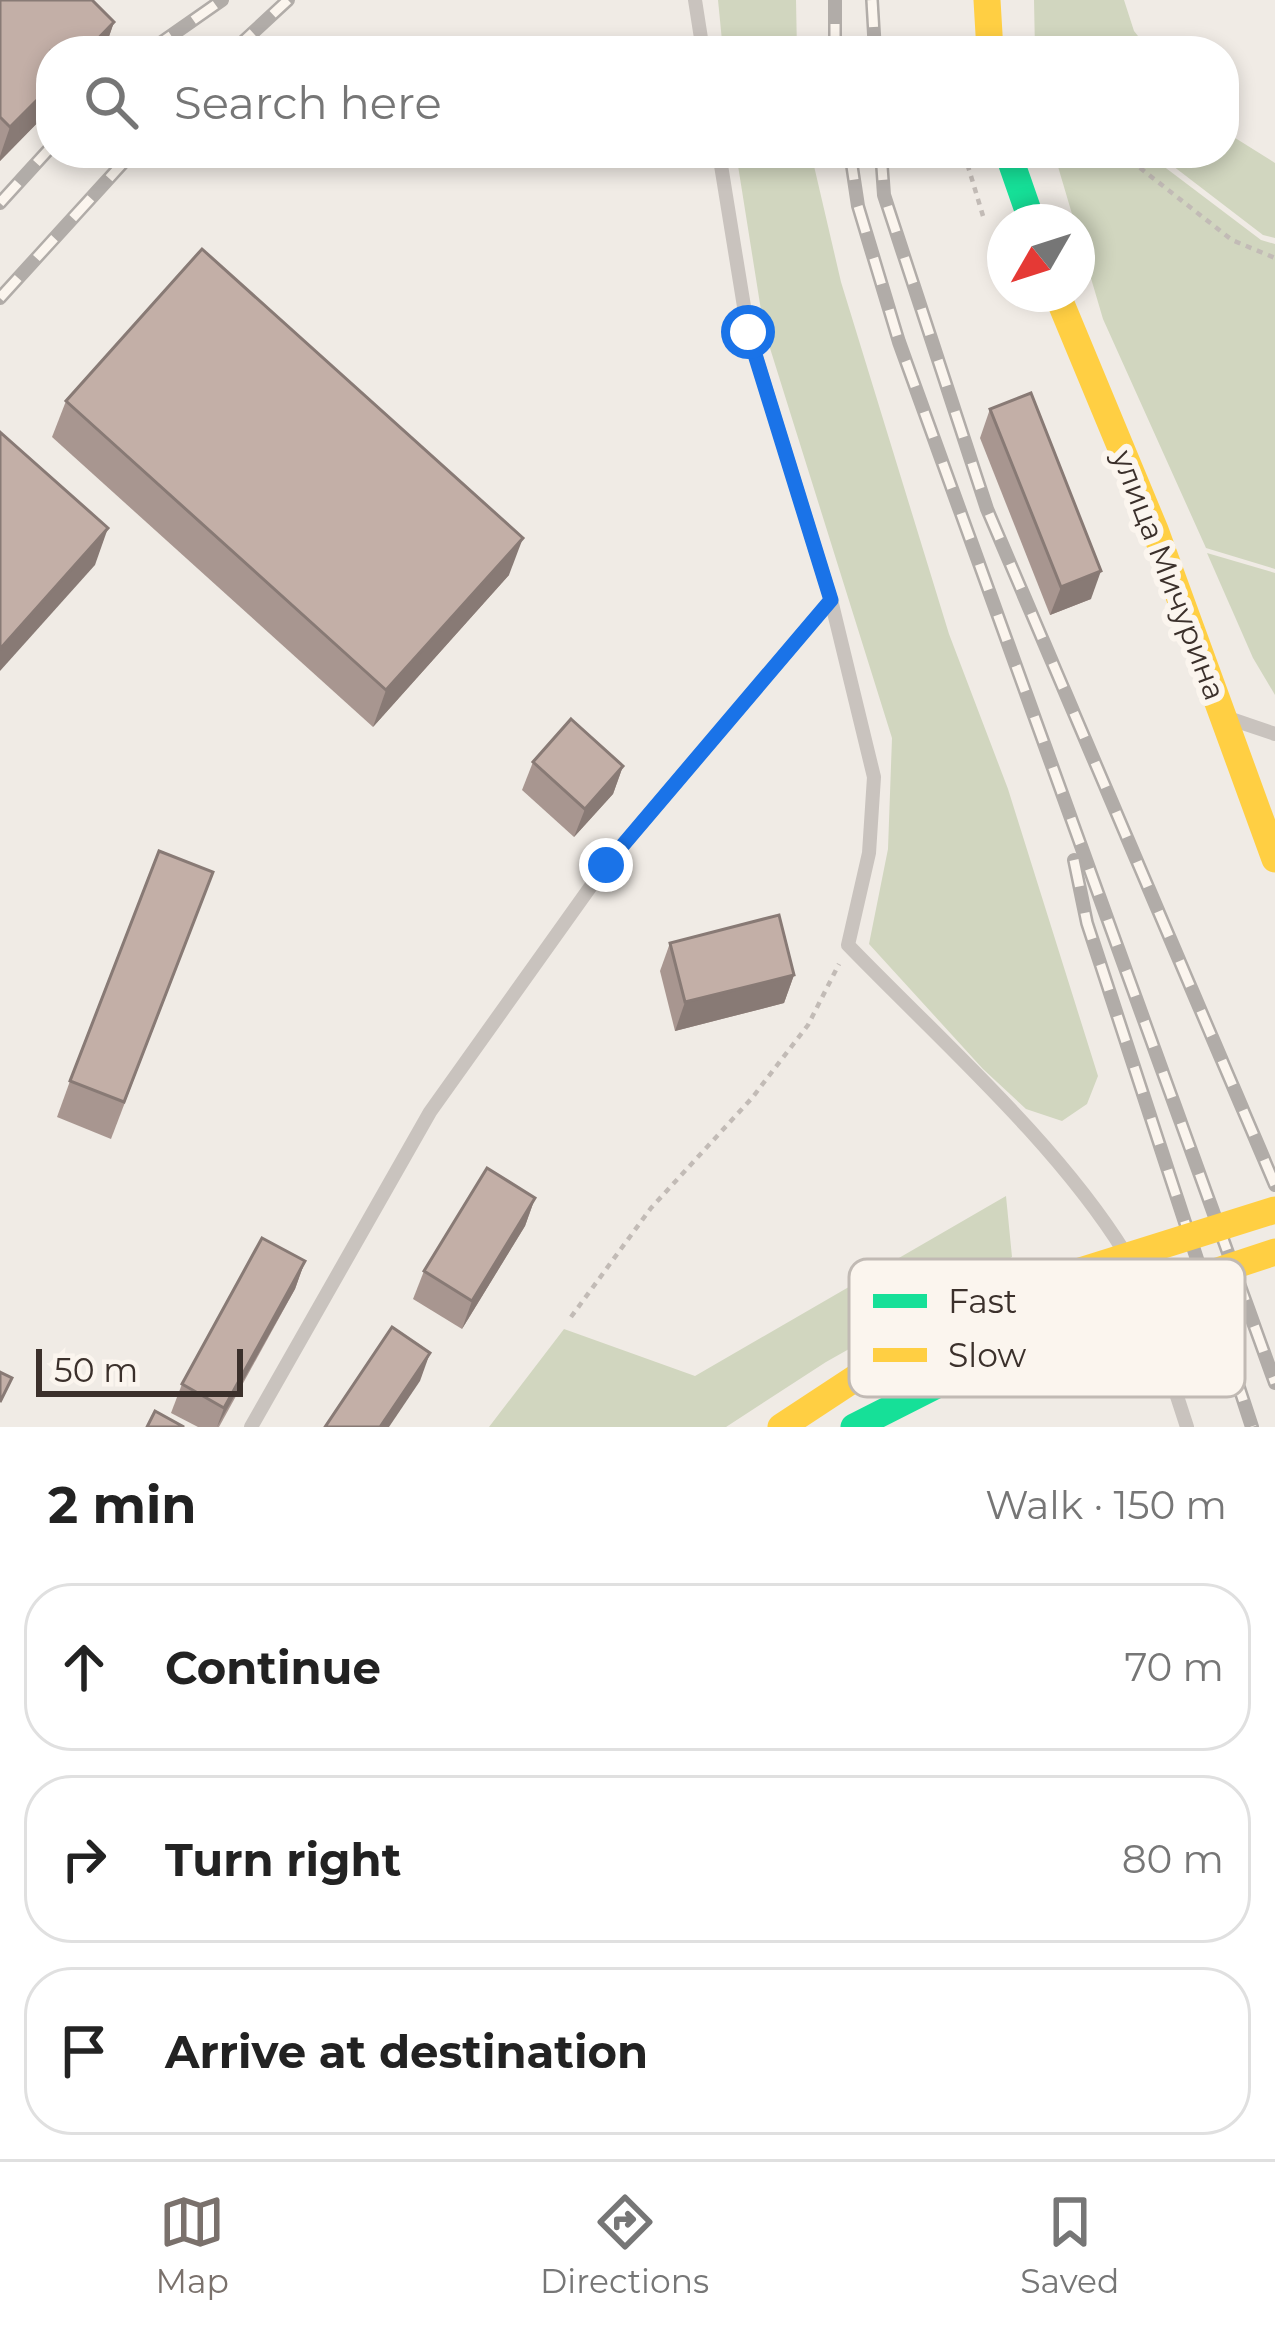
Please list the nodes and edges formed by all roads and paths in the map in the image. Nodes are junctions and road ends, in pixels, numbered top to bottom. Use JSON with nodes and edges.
{"nodes":[{"id":1,"x":694,"y":0,"type":"edge"},
{"id":2,"x":987,"y":0,"type":"edge"},
{"id":3,"x":700,"y":36,"type":"edge"},
{"id":4,"x":989,"y":36,"type":"edge"},
{"id":5,"x":721,"y":168,"type":"edge"},
{"id":6,"x":969,"y":168,"type":"edge"},
{"id":7,"x":1013,"y":168,"type":"edge"},
{"id":8,"x":1139,"y":168,"type":"edge"},
{"id":9,"x":1026,"y":204,"type":"edge"},
{"id":10,"x":983,"y":216,"type":"dead end"},
{"id":11,"x":1275,"y":258,"type":"edge"},
{"id":12,"x":1064,"y":312,"type":"edge"},
{"id":13,"x":831,"y":600,"type":"junction"},
{"id":14,"x":1223,"y":717,"type":"junction"},
{"id":15,"x":1275,"y":734,"type":"edge"},
{"id":16,"x":1275,"y":859,"type":"edge"},
{"id":17,"x":848,"y":945,"type":"junction"},
{"id":18,"x":1275,"y":1210,"type":"edge"},
{"id":19,"x":1275,"y":1252,"type":"edge"},
{"id":20,"x":1119,"y":1259,"type":"edge"},
{"id":21,"x":1126,"y":1259,"type":"edge"},
{"id":22,"x":1245,"y":1262,"type":"edge"},
{"id":23,"x":571,"y":1317,"type":"dead end"},
{"id":24,"x":849,"y":1382,"type":"edge"},
{"id":25,"x":913,"y":1397,"type":"edge"},
{"id":26,"x":1178,"y":1397,"type":"edge"},
{"id":27,"x":251,"y":1427,"type":"edge"},
{"id":28,"x":781,"y":1427,"type":"edge"},
{"id":29,"x":854,"y":1427,"type":"edge"},
{"id":30,"x":1187,"y":1427,"type":"edge"}],
"edges":[{"from":1,"to":3,"type":"lane"},
{"from":2,"to":4,"type":"main road"},
{"from":5,"to":13,"type":"lane"},
{"from":6,"to":10,"type":"path"},
{"from":7,"to":9,"type":"main road"},
{"from":8,"to":11,"type":"path"},
{"from":12,"to":14,"type":"main road","name":"улица Мичурина"},
{"from":13,"to":17,"type":"lane"},
{"from":13,"to":27,"type":"lane"},
{"from":14,"to":15,"type":"lane"},
{"from":14,"to":16,"type":"main road","name":"улица Мичурина"},
{"from":17,"to":21,"type":"lane"},
{"from":17,"to":23,"type":"path"},
{"from":18,"to":20,"type":"main road","bridge":true},
{"from":19,"to":22,"type":"main road","bridge":true},
{"from":24,"to":28,"type":"main road","bridge":true},
{"from":25,"to":29,"type":"main road","bridge":true},
{"from":26,"to":30,"type":"lane"}]}
